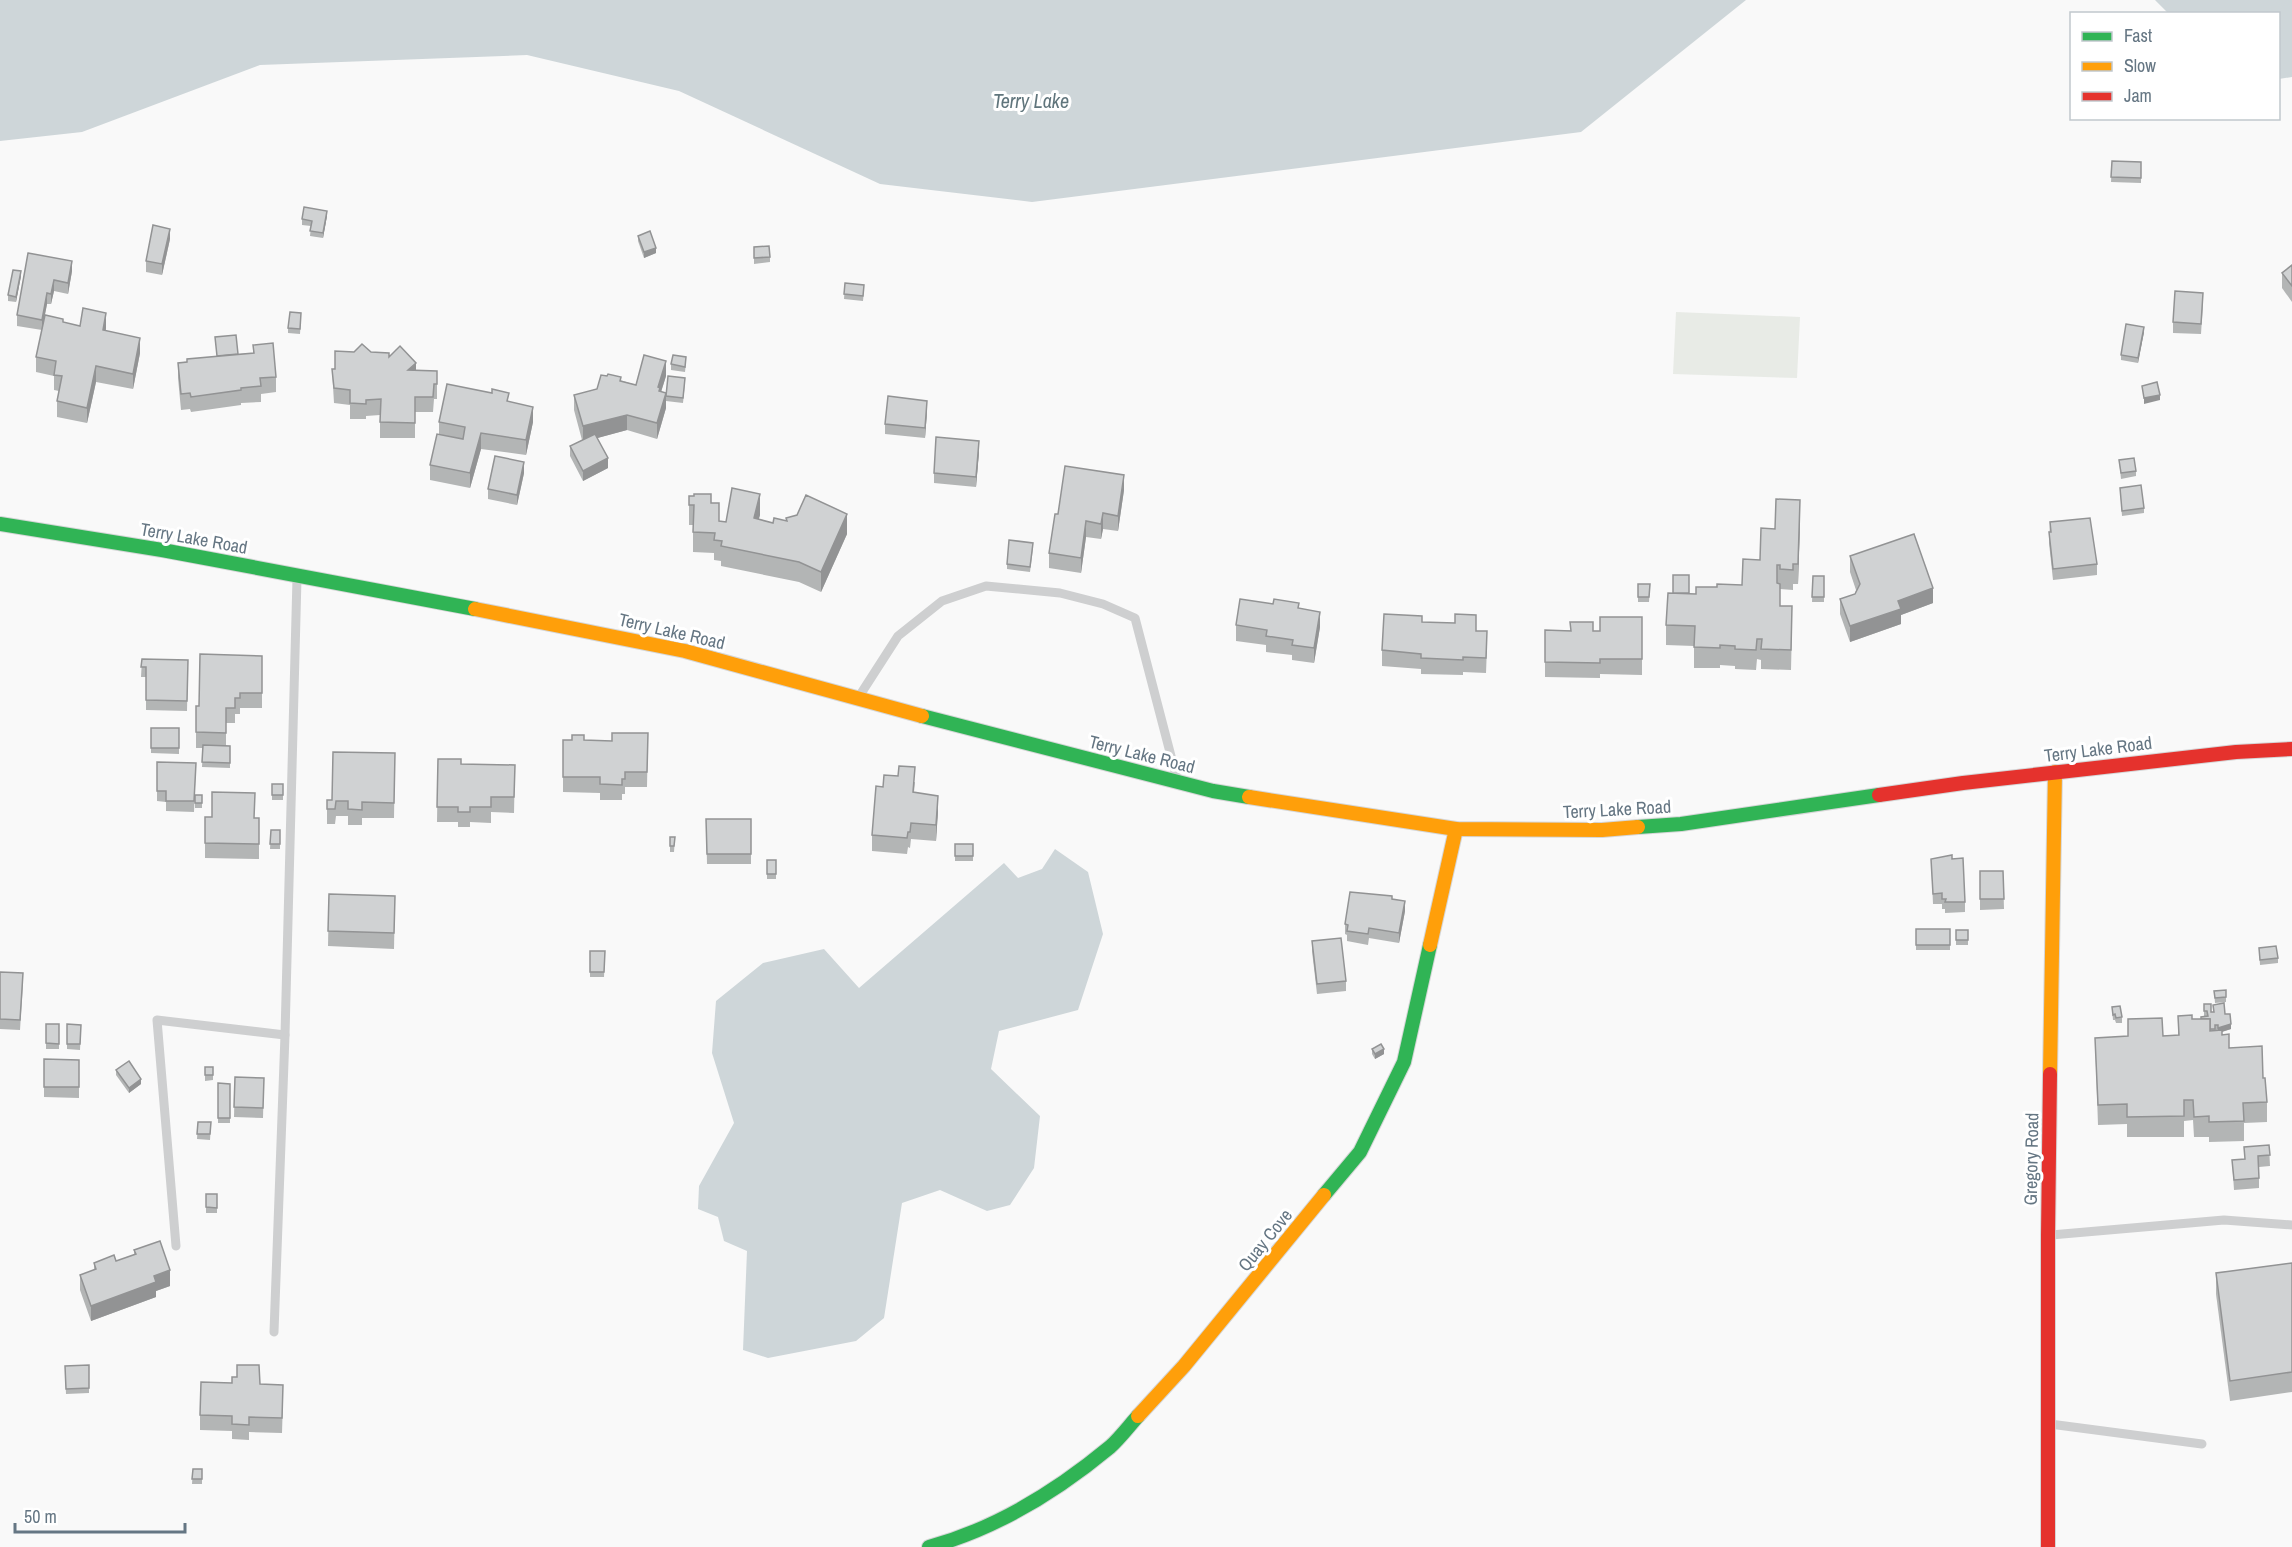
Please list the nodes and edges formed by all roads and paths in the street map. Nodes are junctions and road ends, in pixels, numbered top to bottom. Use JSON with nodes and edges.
{"nodes":[{"id":1,"x":0,"y":524,"type":"edge"},
{"id":2,"x":297,"y":576,"type":"junction"},
{"id":3,"x":857,"y":698,"type":"junction"},
{"id":4,"x":2292,"y":749,"type":"edge"},
{"id":5,"x":2055,"y":772,"type":"junction"},
{"id":6,"x":1178,"y":782,"type":"junction"},
{"id":7,"x":1456,"y":829,"type":"junction"},
{"id":8,"x":285,"y":1035,"type":"junction"},
{"id":9,"x":2292,"y":1225,"type":"edge"},
{"id":10,"x":2048,"y":1235,"type":"junction"},
{"id":11,"x":176,"y":1246,"type":"dead end"},
{"id":12,"x":274,"y":1332,"type":"dead end"},
{"id":13,"x":2050,"y":1424,"type":"junction"},
{"id":14,"x":2202,"y":1444,"type":"dead end"},
{"id":15,"x":929,"y":1547,"type":"edge"},
{"id":16,"x":2048,"y":1547,"type":"edge"}],
"edges":[{"from":1,"to":2,"type":"main road","name":"Terry Lake Road"},
{"from":2,"to":3,"type":"main road","name":"Terry Lake Road"},
{"from":2,"to":8,"type":"lane"},
{"from":3,"to":6,"type":"main road","name":"Terry Lake Road"},
{"from":3,"to":6,"type":"lane"},
{"from":4,"to":5,"type":"main road","name":"Terry Lake Road"},
{"from":5,"to":7,"type":"main road","name":"Terry Lake Road"},
{"from":5,"to":10,"type":"main road","name":"Gregory Road"},
{"from":6,"to":7,"type":"main road","name":"Terry Lake Road"},
{"from":7,"to":15,"type":"main road","name":"Quay Cove"},
{"from":8,"to":11,"type":"lane"},
{"from":8,"to":12,"type":"lane"},
{"from":9,"to":10,"type":"lane"},
{"from":10,"to":13,"type":"main road","name":"Gregory Road"},
{"from":13,"to":14,"type":"lane"},
{"from":13,"to":16,"type":"main road","name":"Gregory Road"}]}
